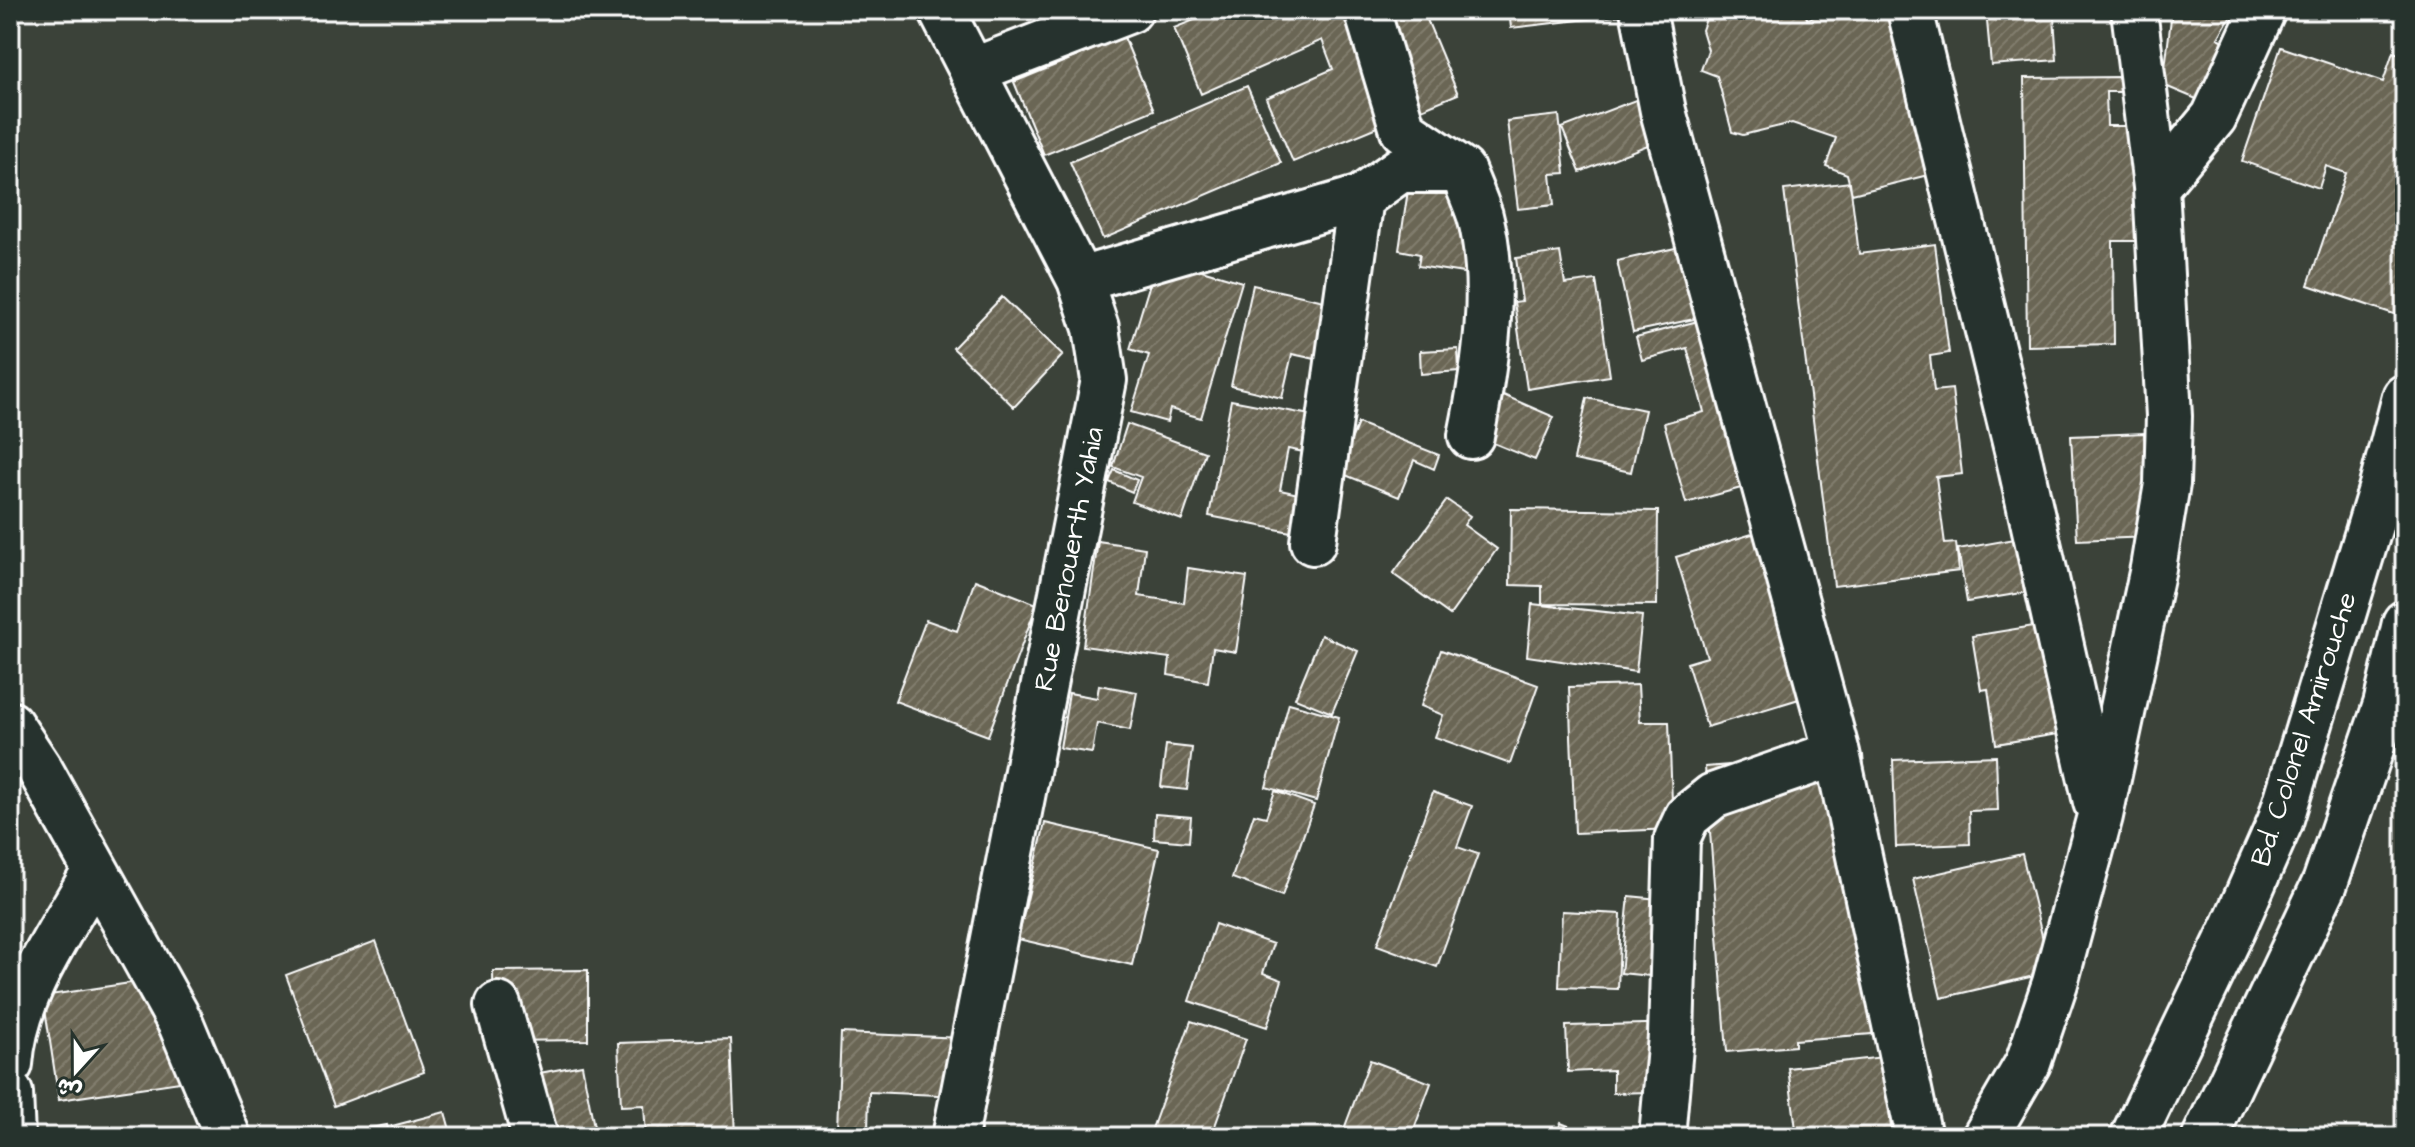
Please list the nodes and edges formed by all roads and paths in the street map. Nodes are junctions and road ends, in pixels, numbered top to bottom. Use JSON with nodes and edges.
{"nodes":[{"id":1,"x":941,"y":10,"type":"edge"},
{"id":2,"x":1130,"y":10,"type":"edge"},
{"id":3,"x":1367,"y":10,"type":"edge"},
{"id":4,"x":1643,"y":10,"type":"edge"},
{"id":5,"x":1910,"y":10,"type":"edge"},
{"id":6,"x":2134,"y":10,"type":"edge"},
{"id":7,"x":2263,"y":10,"type":"edge"},
{"id":8,"x":972,"y":71,"type":"junction"},
{"id":9,"x":1462,"y":170,"type":"junction"},
{"id":10,"x":2156,"y":187,"type":"junction"},
{"id":11,"x":1361,"y":198,"type":"junction"},
{"id":12,"x":1080,"y":280,"type":"junction"},
{"id":13,"x":2405,"y":397,"type":"edge"},
{"id":14,"x":1471,"y":436,"type":"dead end"},
{"id":15,"x":1313,"y":542,"type":"dead end"},
{"id":16,"x":2405,"y":623,"type":"edge"},
{"id":17,"x":10,"y":724,"type":"edge"},
{"id":18,"x":1837,"y":753,"type":"junction"},
{"id":19,"x":2100,"y":816,"type":"junction"},
{"id":20,"x":95,"y":871,"type":"junction"},
{"id":21,"x":498,"y":1005,"type":"dead end"},
{"id":22,"x":10,"y":1064,"type":"edge"},
{"id":23,"x":10,"y":1093,"type":"edge"},
{"id":24,"x":12,"y":1137,"type":"edge"},
{"id":25,"x":228,"y":1137,"type":"edge"},
{"id":26,"x":535,"y":1137,"type":"edge"},
{"id":27,"x":955,"y":1137,"type":"edge"},
{"id":28,"x":1662,"y":1137,"type":"edge"},
{"id":29,"x":1919,"y":1137,"type":"edge"},
{"id":30,"x":1985,"y":1137,"type":"edge"},
{"id":31,"x":2133,"y":1137,"type":"edge"},
{"id":32,"x":2205,"y":1137,"type":"edge"}],
"edges":[{"from":1,"to":8,"type":"street","name":"Rue Benouerth Yahia"},
{"from":2,"to":8,"type":"street"},
{"from":3,"to":9,"type":"street"},
{"from":4,"to":18,"type":"street"},
{"from":5,"to":19,"type":"street"},
{"from":6,"to":10,"type":"street"},
{"from":7,"to":10,"type":"street"},
{"from":8,"to":12,"type":"street","name":"Rue Benouerth Yahia"},
{"from":9,"to":11,"type":"street"},
{"from":9,"to":14,"type":"street"},
{"from":10,"to":19,"type":"street"},
{"from":11,"to":12,"type":"street"},
{"from":11,"to":15,"type":"street"},
{"from":12,"to":27,"type":"street","name":"Rue Benouerth Yahia"},
{"from":13,"to":31,"type":"street","name":"Bd. Colonel Amirouche"},
{"from":16,"to":32,"type":"street"},
{"from":17,"to":20,"type":"street"},
{"from":18,"to":28,"type":"street"},
{"from":18,"to":29,"type":"street"},
{"from":19,"to":30,"type":"street"},
{"from":20,"to":22,"type":"street"},
{"from":20,"to":25,"type":"street"},
{"from":21,"to":26,"type":"street"},
{"from":23,"to":24,"type":"street"}]}
